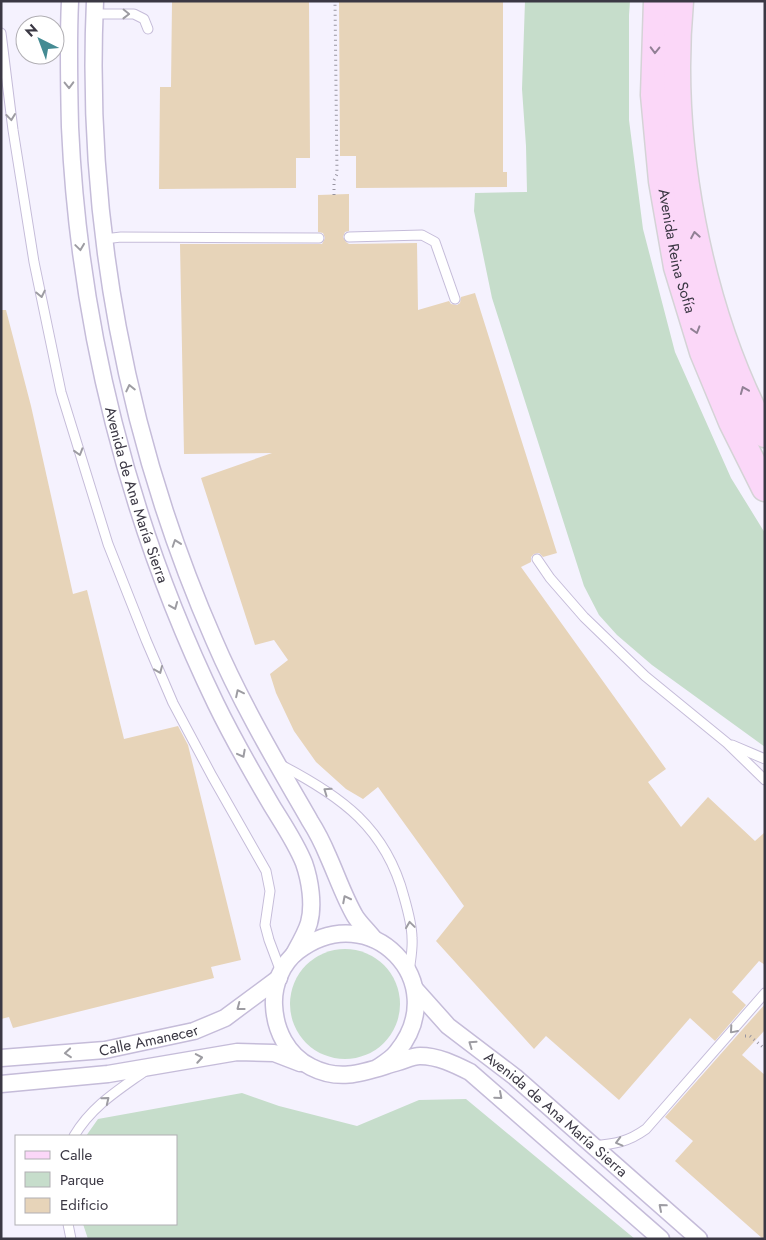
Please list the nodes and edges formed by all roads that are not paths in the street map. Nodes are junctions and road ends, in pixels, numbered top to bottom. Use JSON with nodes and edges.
{"nodes":[{"id":1,"x":70,"y":1,"type":"edge"},
{"id":2,"x":657,"y":1,"type":"edge"},
{"id":3,"x":680,"y":1,"type":"edge"},
{"id":4,"x":95,"y":8,"type":"edge"},
{"id":5,"x":148,"y":29,"type":"dead end"},
{"id":6,"x":1,"y":33,"type":"edge"},
{"id":7,"x":349,"y":237,"type":"dead end"},
{"id":8,"x":318,"y":238,"type":"dead end"},
{"id":9,"x":104,"y":239,"type":"junction"},
{"id":10,"x":455,"y":299,"type":"dead end"},
{"id":11,"x":765,"y":434,"type":"edge"},
{"id":12,"x":765,"y":488,"type":"edge"},
{"id":13,"x":536,"y":559,"type":"dead end"},
{"id":14,"x":727,"y":743,"type":"junction"},
{"id":15,"x":765,"y":759,"type":"edge"},
{"id":16,"x":275,"y":762,"type":"junction"},
{"id":17,"x":765,"y":780,"type":"edge"},
{"id":18,"x":374,"y":939,"type":"junction"},
{"id":19,"x":294,"y":954,"type":"junction"},
{"id":20,"x":409,"y":973,"type":"junction"},
{"id":21,"x":280,"y":975,"type":"junction"},
{"id":22,"x":415,"y":989,"type":"junction"},
{"id":23,"x":765,"y":993,"type":"edge"},
{"id":24,"x":1,"y":1058,"type":"edge"},
{"id":25,"x":151,"y":1066,"type":"junction"},
{"id":26,"x":309,"y":1066,"type":"junction"},
{"id":27,"x":376,"y":1068,"type":"junction"},
{"id":28,"x":1,"y":1084,"type":"edge"},
{"id":29,"x":75,"y":1135,"type":"edge"},
{"id":30,"x":594,"y":1146,"type":"junction"},
{"id":31,"x":68,"y":1225,"type":"edge"},
{"id":32,"x":71,"y":1239,"type":"edge"},
{"id":33,"x":661,"y":1239,"type":"edge"},
{"id":34,"x":699,"y":1239,"type":"edge"}],
"edges":[{"from":1,"to":19,"type":"street","name":"Avenida de Ana María Sierra","one_way":true},
{"from":2,"to":12,"type":"main road","name":"Avenida Reina Sofía","one_way":true},
{"from":11,"to":3,"type":"main road","name":"Avenida Reina Sofía","one_way":true},
{"from":4,"to":5,"type":"lane","one_way":true},
{"from":4,"to":9,"type":"street","name":"Avenida de Ana María Sierra"},
{"from":6,"to":21,"type":"lane","one_way":true},
{"from":7,"to":10,"type":"lane"},
{"from":8,"to":9,"type":"lane"},
{"from":16,"to":9,"type":"street","name":"Avenida de Ana María Sierra","one_way":true},
{"from":13,"to":14,"type":"lane"},
{"from":14,"to":15,"type":"lane"},
{"from":14,"to":17,"type":"lane"},
{"from":18,"to":16,"type":"street","name":"Avenida de Ana María Sierra","one_way":true},
{"from":20,"to":16,"type":"lane","one_way":true},
{"from":18,"to":19,"type":"street","name":"Avenida de Ana María Sierra"},
{"from":18,"to":20,"type":"street","name":"Avenida de Ana María Sierra"},
{"from":19,"to":21,"type":"street","name":"Avenida de Ana María Sierra"},
{"from":20,"to":22,"type":"street","name":"Avenida de Ana María Sierra"},
{"from":21,"to":24,"type":"street","name":"Calle Amanecer","one_way":true},
{"from":21,"to":26,"type":"street","name":"Avenida de Ana María Sierra"},
{"from":22,"to":27,"type":"street","name":"Avenida de Ana María Sierra"},
{"from":30,"to":22,"type":"street","name":"Avenida de Ana María Sierra","one_way":true},
{"from":23,"to":30,"type":"lane","one_way":true},
{"from":25,"to":26,"type":"street","name":"Calle Amanecer","one_way":true},
{"from":25,"to":28,"type":"street","name":"Calle Amanecer"},
{"from":29,"to":25,"type":"lane","one_way":true},
{"from":26,"to":27,"type":"street","name":"Avenida de Ana María Sierra"},
{"from":27,"to":33,"type":"street","name":"Avenida de Ana María Sierra","one_way":true},
{"from":34,"to":30,"type":"street","name":"Avenida de Ana María Sierra","one_way":true},
{"from":31,"to":32,"type":"lane"}]}
